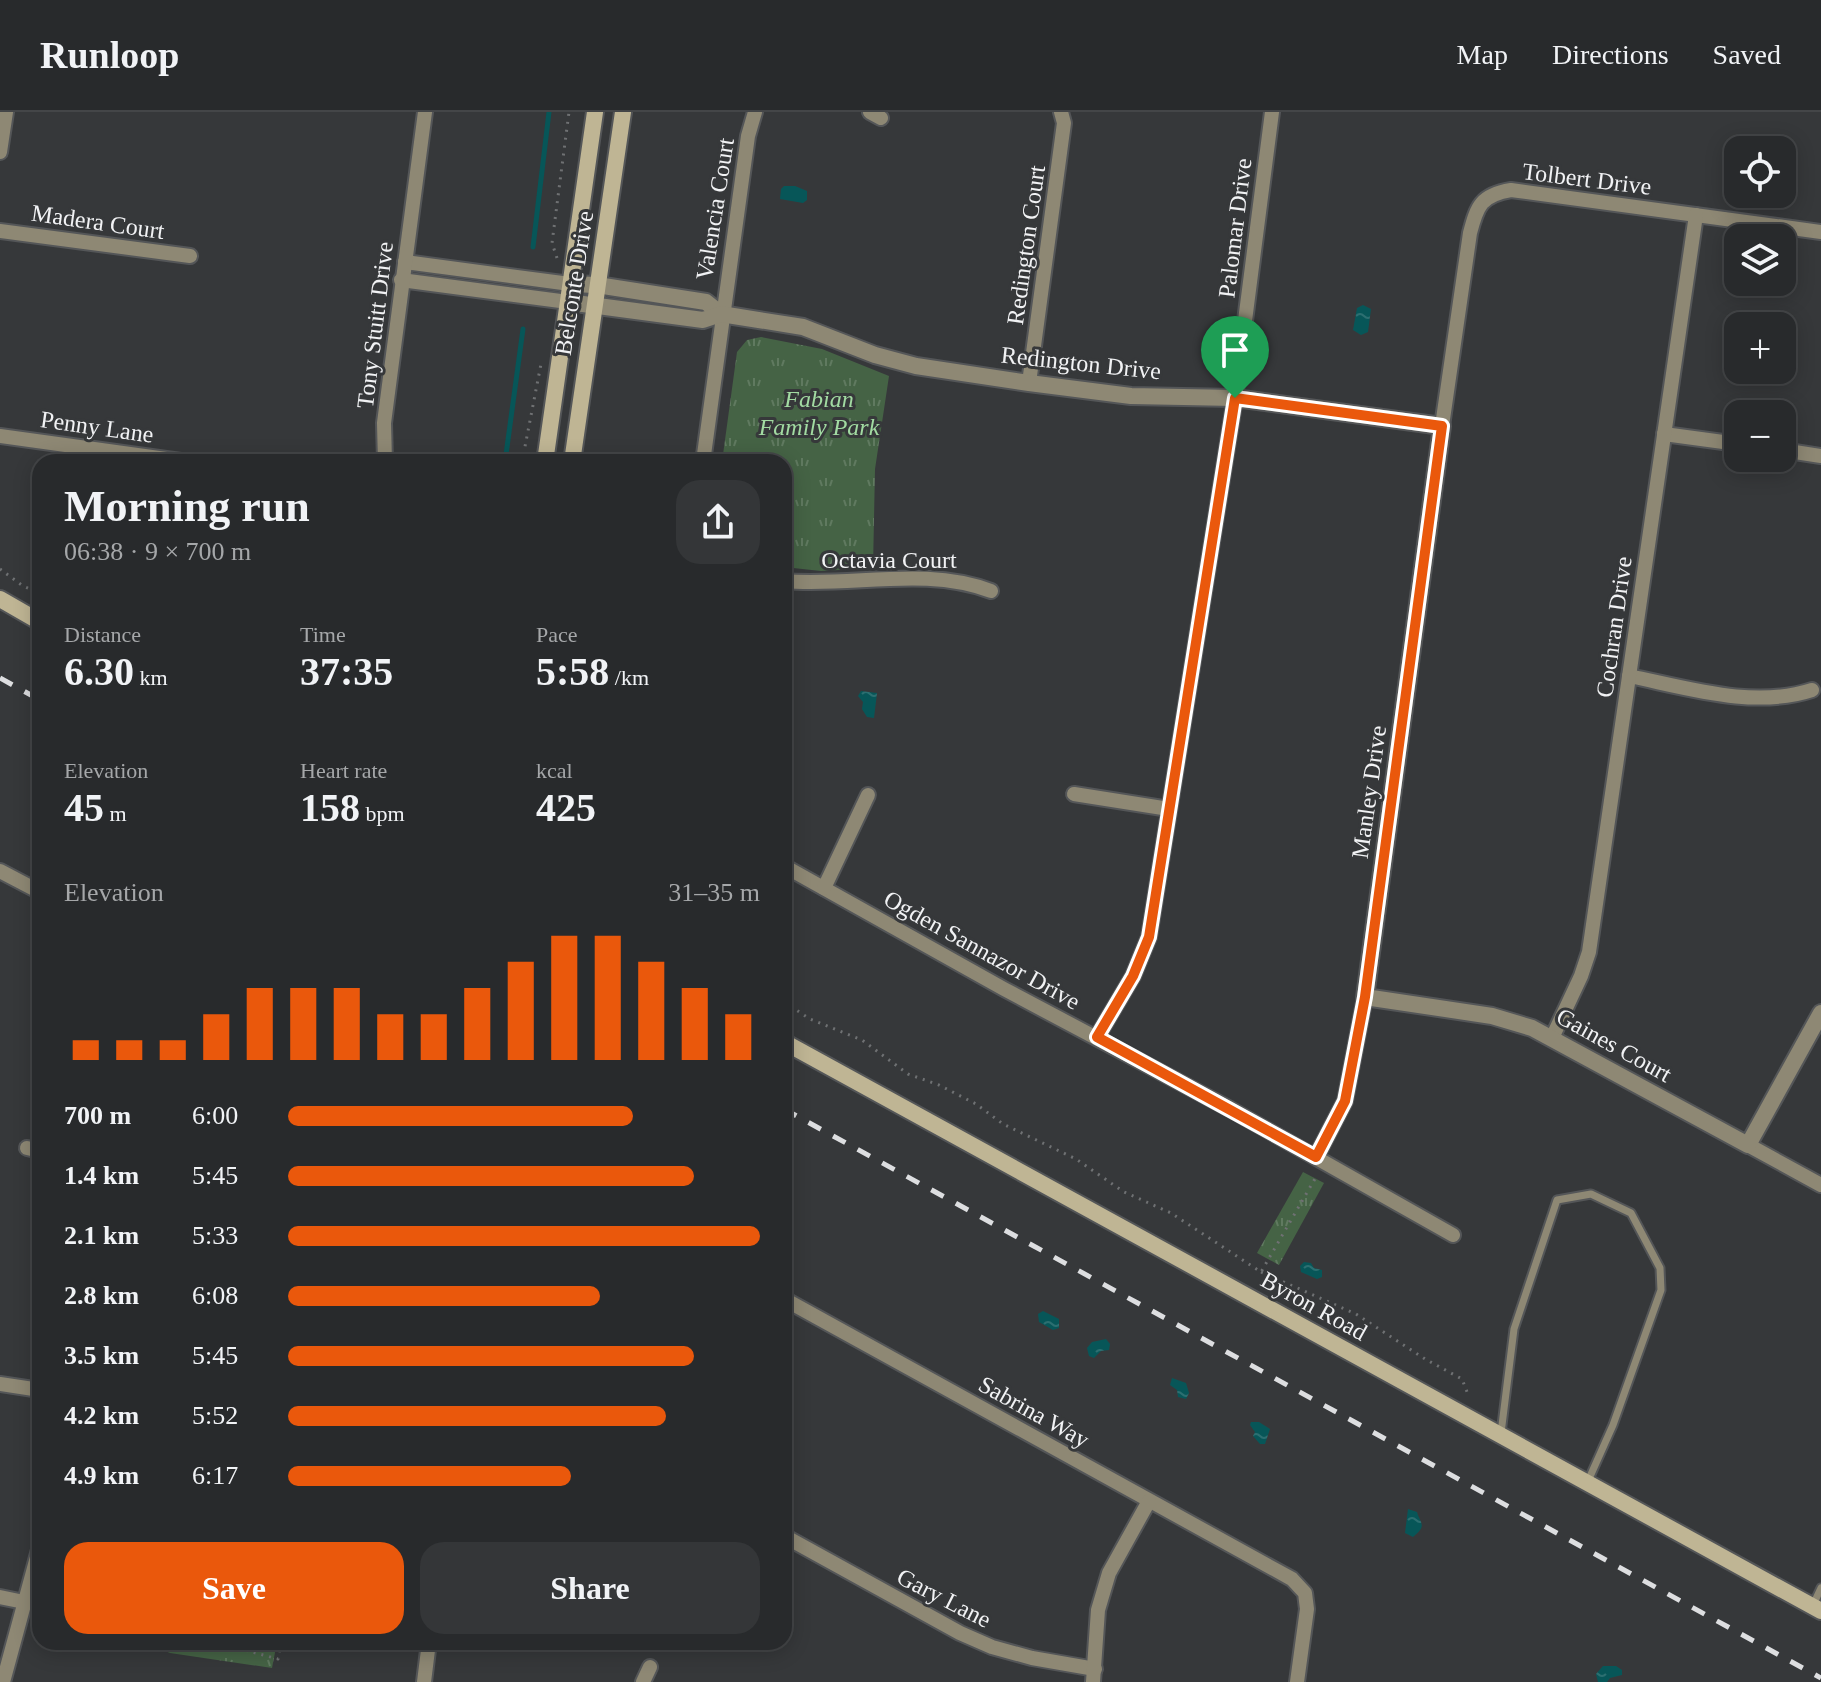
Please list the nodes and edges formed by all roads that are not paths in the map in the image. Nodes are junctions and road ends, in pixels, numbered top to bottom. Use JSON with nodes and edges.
{"nodes":[{"id":1,"x":6,"y":112,"type":"edge"},
{"id":2,"x":425,"y":112,"type":"edge"},
{"id":3,"x":595,"y":112,"type":"edge"},
{"id":4,"x":623,"y":112,"type":"edge"},
{"id":5,"x":755,"y":112,"type":"edge"},
{"id":6,"x":1061,"y":112,"type":"edge"},
{"id":7,"x":1272,"y":112,"type":"edge"},
{"id":8,"x":1,"y":145,"type":"edge"},
{"id":9,"x":1696,"y":215,"type":"junction"},
{"id":10,"x":0,"y":231,"type":"edge"},
{"id":11,"x":1821,"y":232,"type":"edge"},
{"id":12,"x":190,"y":256,"type":"dead end"},
{"id":13,"x":405,"y":262,"type":"junction"},
{"id":14,"x":401,"y":280,"type":"junction"},
{"id":15,"x":570,"y":284,"type":"junction"},
{"id":16,"x":597,"y":285,"type":"junction"},
{"id":17,"x":568,"y":302,"type":"junction"},
{"id":18,"x":594,"y":306,"type":"junction"},
{"id":19,"x":721,"y":314,"type":"junction"},
{"id":20,"x":1029,"y":383,"type":"junction"},
{"id":21,"x":1235,"y":398,"type":"junction"},
{"id":22,"x":1442,"y":426,"type":"junction"},
{"id":23,"x":1664,"y":434,"type":"junction"},
{"id":24,"x":0,"y":436,"type":"edge"},
{"id":25,"x":1724,"y":442,"type":"edge"},
{"id":26,"x":1796,"y":452,"type":"edge"},
{"id":27,"x":130,"y":454,"type":"edge"},
{"id":28,"x":385,"y":454,"type":"edge"},
{"id":29,"x":546,"y":454,"type":"edge"},
{"id":30,"x":573,"y":454,"type":"edge"},
{"id":31,"x":704,"y":454,"type":"edge"},
{"id":32,"x":1821,"y":456,"type":"edge"},
{"id":33,"x":792,"y":581,"type":"edge"},
{"id":34,"x":991,"y":591,"type":"dead end"},
{"id":35,"x":0,"y":599,"type":"edge"},
{"id":36,"x":32,"y":617,"type":"edge"},
{"id":37,"x":1629,"y":676,"type":"junction"},
{"id":38,"x":1812,"y":690,"type":"dead end"},
{"id":39,"x":1074,"y":794,"type":"dead end"},
{"id":40,"x":868,"y":795,"type":"dead end"},
{"id":41,"x":1169,"y":809,"type":"junction"},
{"id":42,"x":792,"y":870,"type":"edge"},
{"id":43,"x":0,"y":871,"type":"edge"},
{"id":44,"x":32,"y":888,"type":"edge"},
{"id":45,"x":824,"y":888,"type":"junction"},
{"id":46,"x":1365,"y":997,"type":"junction"},
{"id":47,"x":1821,"y":1013,"type":"edge"},
{"id":48,"x":1097,"y":1037,"type":"junction"},
{"id":49,"x":1552,"y":1038,"type":"junction"},
{"id":50,"x":792,"y":1046,"type":"edge"},
{"id":51,"x":1748,"y":1145,"type":"junction"},
{"id":52,"x":1321,"y":1160,"type":"junction"},
{"id":53,"x":1821,"y":1185,"type":"edge"},
{"id":54,"x":1453,"y":1235,"type":"dead end"},
{"id":55,"x":792,"y":1303,"type":"edge"},
{"id":56,"x":0,"y":1384,"type":"edge"},
{"id":57,"x":32,"y":1389,"type":"edge"},
{"id":58,"x":1501,"y":1435,"type":"junction"},
{"id":59,"x":1587,"y":1483,"type":"junction"},
{"id":60,"x":1149,"y":1501,"type":"junction"},
{"id":61,"x":792,"y":1540,"type":"edge"},
{"id":62,"x":32,"y":1574,"type":"edge"},
{"id":63,"x":1821,"y":1588,"type":"edge"},
{"id":64,"x":0,"y":1597,"type":"edge"},
{"id":65,"x":24,"y":1602,"type":"junction"},
{"id":66,"x":1817,"y":1609,"type":"edge"},
{"id":67,"x":428,"y":1650,"type":"edge"},
{"id":68,"x":650,"y":1667,"type":"dead end"},
{"id":69,"x":1094,"y":1675,"type":"edge"},
{"id":70,"x":3,"y":1682,"type":"edge"},
{"id":71,"x":424,"y":1682,"type":"edge"},
{"id":72,"x":643,"y":1682,"type":"edge"},
{"id":73,"x":1297,"y":1682,"type":"edge"}],
"edges":[{"from":1,"to":8,"type":"street"},
{"from":2,"to":13,"type":"street","name":"Tony Stuitt Drive"},
{"from":3,"to":15,"type":"main road","name":"Belconte Drive"},
{"from":4,"to":16,"type":"main road","name":"Belconte Drive"},
{"from":5,"to":19,"type":"street","name":"Valencia Court"},
{"from":6,"to":20,"type":"street","name":"Redington Court"},
{"from":7,"to":21,"type":"street","name":"Palomar Drive"},
{"from":9,"to":11,"type":"street","name":"Tolbert Drive"},
{"from":9,"to":22,"type":"street","name":"Tolbert Drive"},
{"from":9,"to":23,"type":"street","name":"Cochran Drive"},
{"from":10,"to":12,"type":"street","name":"Madera Court"},
{"from":13,"to":14,"type":"street","name":"Tony Stuitt Drive"},
{"from":13,"to":15,"type":"street","name":"Redington Drive"},
{"from":14,"to":17,"type":"street","name":"Redington Drive"},
{"from":14,"to":28,"type":"street","name":"Tony Stuitt Drive"},
{"from":15,"to":16,"type":"street","name":"Redington Drive"},
{"from":15,"to":17,"type":"main road","name":"Belconte Drive"},
{"from":16,"to":18,"type":"main road","name":"Belconte Drive"},
{"from":16,"to":19,"type":"street","name":"Redington Drive"},
{"from":17,"to":18,"type":"street","name":"Redington Drive"},
{"from":17,"to":29,"type":"main road","name":"Belconte Drive"},
{"from":18,"to":19,"type":"street","name":"Redington Drive"},
{"from":18,"to":30,"type":"main road","name":"Belconte Drive"},
{"from":19,"to":20,"type":"street","name":"Redington Drive"},
{"from":19,"to":31,"type":"street","name":"Valencia Court"},
{"from":20,"to":21,"type":"street","name":"Redington Drive"},
{"from":21,"to":22,"type":"street","name":"Redington Drive"},
{"from":21,"to":41,"type":"street","name":"Palomar Drive"},
{"from":22,"to":46,"type":"street","name":"Manley Drive"},
{"from":23,"to":25,"type":"street"},
{"from":23,"to":37,"type":"street","name":"Cochran Drive"},
{"from":24,"to":27,"type":"street","name":"Penny Lane"},
{"from":26,"to":32,"type":"street"},
{"from":33,"to":34,"type":"street","name":"Octavia Court"},
{"from":35,"to":36,"type":"main road"},
{"from":37,"to":38,"type":"street"},
{"from":37,"to":49,"type":"street","name":"Cochran Drive"},
{"from":39,"to":41,"type":"street"},
{"from":40,"to":45,"type":"street"},
{"from":41,"to":48,"type":"street","name":"Palomar Drive"},
{"from":42,"to":45,"type":"street","name":"Ogden Sannazor Drive"},
{"from":43,"to":44,"type":"street"},
{"from":45,"to":48,"type":"street","name":"Ogden Sannazor Drive"},
{"from":46,"to":49,"type":"street","name":"Gaines Court"},
{"from":46,"to":52,"type":"street","name":"Manley Drive"},
{"from":47,"to":51,"type":"street"},
{"from":48,"to":52,"type":"street","name":"Ogden Sannazor Drive"},
{"from":49,"to":51,"type":"street","name":"Gaines Court"},
{"from":50,"to":58,"type":"main road","name":"Byron Road"},
{"from":51,"to":53,"type":"street","name":"Gaines Court"},
{"from":52,"to":54,"type":"street","name":"Ogden Sannazor Drive"},
{"from":55,"to":60,"type":"street","name":"Sabrina Way"},
{"from":56,"to":57,"type":"street"},
{"from":58,"to":59,"type":"main road","name":"Byron Road"},
{"from":58,"to":59,"type":"lane"},
{"from":59,"to":66,"type":"main road","name":"Byron Road"},
{"from":60,"to":69,"type":"street"},
{"from":60,"to":73,"type":"street","name":"Sabrina Way"},
{"from":61,"to":69,"type":"street","name":"Gary Lane"},
{"from":62,"to":65,"type":"street"},
{"from":63,"to":66,"type":"lane"},
{"from":64,"to":65,"type":"street"},
{"from":65,"to":70,"type":"street"},
{"from":67,"to":71,"type":"street"},
{"from":68,"to":72,"type":"street"}]}
